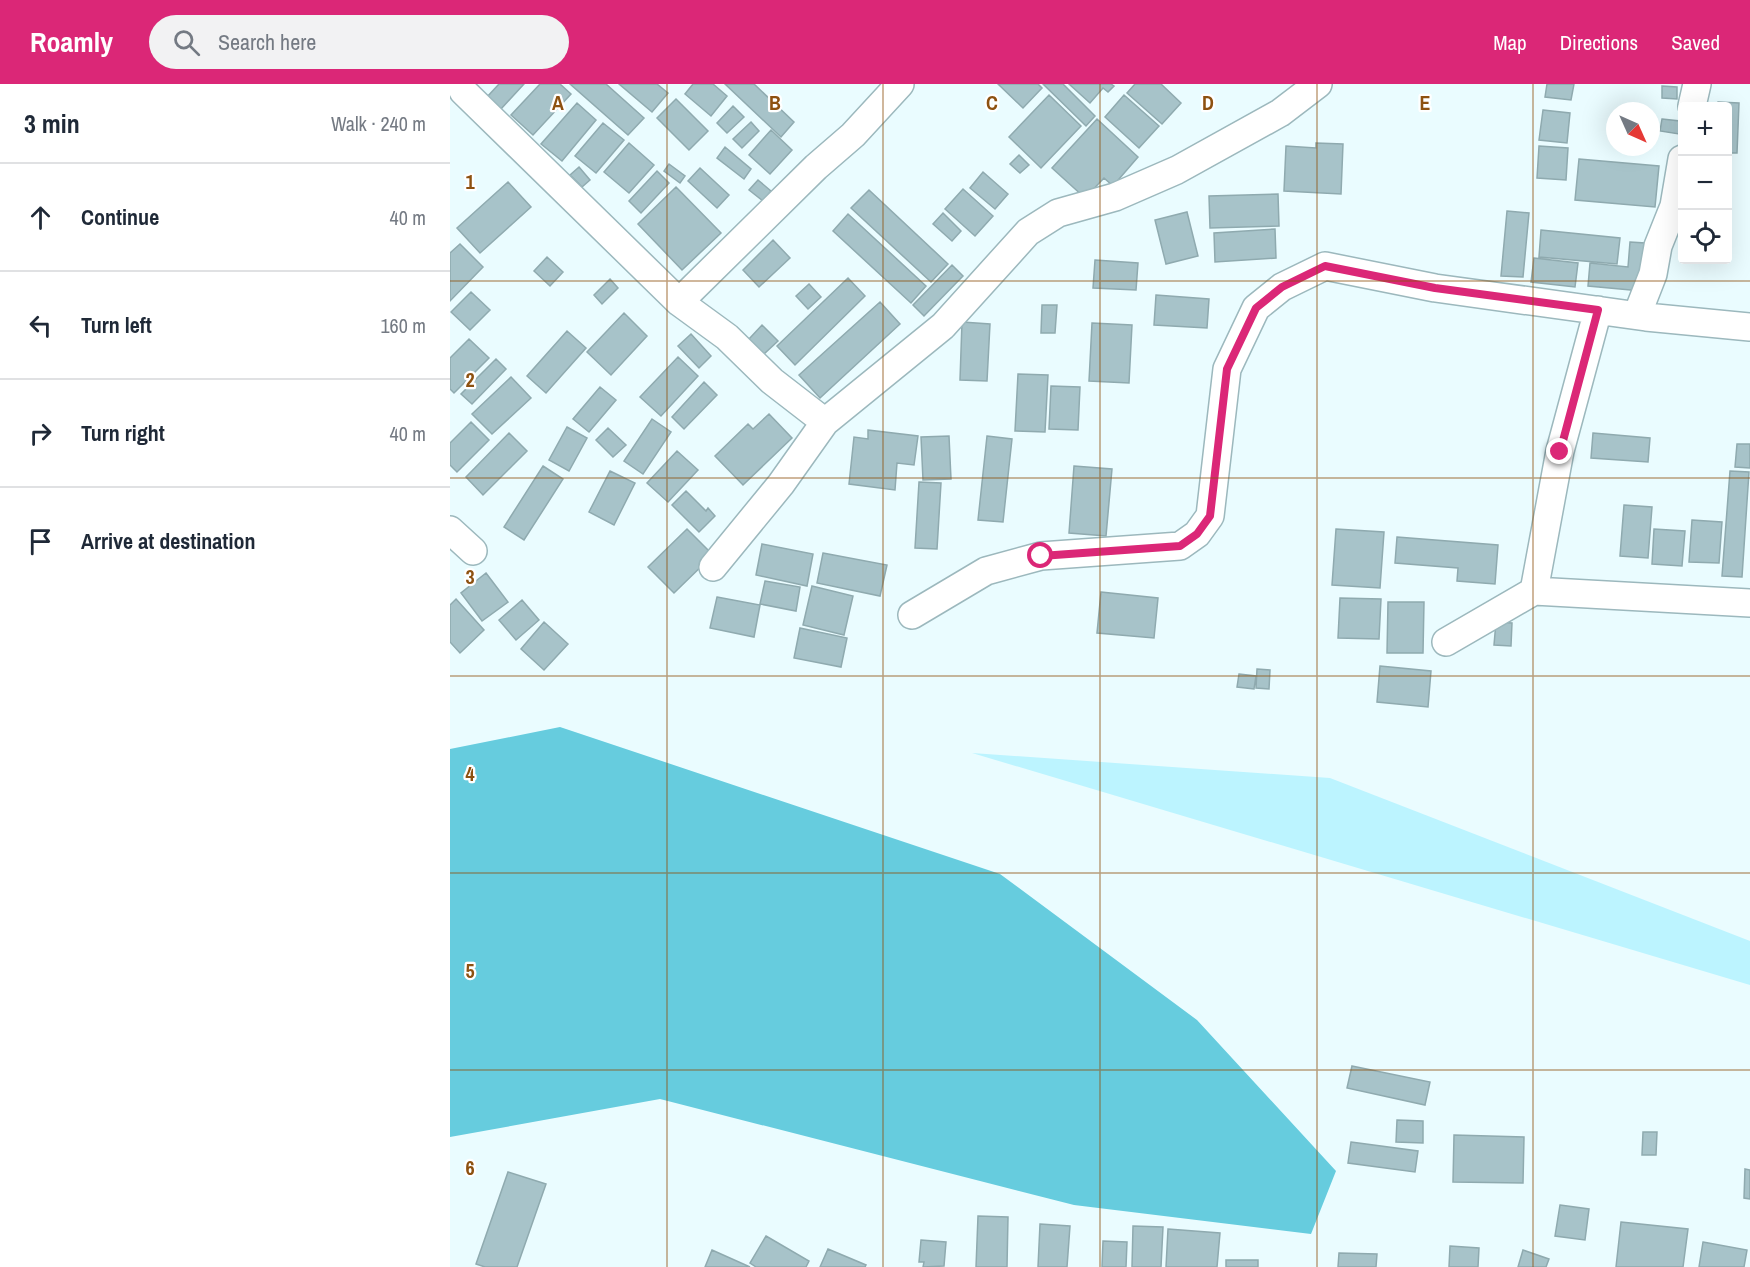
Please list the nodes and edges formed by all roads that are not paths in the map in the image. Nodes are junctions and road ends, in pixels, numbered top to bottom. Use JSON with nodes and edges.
{"nodes":[{"id":1,"x":900,"y":84,"type":"edge"},
{"id":2,"x":1318,"y":84,"type":"edge"},
{"id":3,"x":1697,"y":84,"type":"edge"},
{"id":4,"x":464,"y":86,"type":"edge"},
{"id":5,"x":1693,"y":102,"type":"edge"},
{"id":6,"x":1678,"y":185,"type":"edge"},
{"id":7,"x":679,"y":303,"type":"junction"},
{"id":8,"x":1598,"y":310,"type":"junction"},
{"id":9,"x":1637,"y":315,"type":"junction"},
{"id":10,"x":1750,"y":327,"type":"edge"},
{"id":11,"x":825,"y":422,"type":"junction"},
{"id":12,"x":450,"y":530,"type":"edge"},
{"id":13,"x":473,"y":551,"type":"dead end"},
{"id":14,"x":712,"y":567,"type":"dead end"},
{"id":15,"x":1534,"y":591,"type":"junction"},
{"id":16,"x":1750,"y":603,"type":"edge"},
{"id":17,"x":912,"y":615,"type":"dead end"},
{"id":18,"x":1446,"y":642,"type":"dead end"}],
"edges":[{"from":1,"to":7,"type":"street"},
{"from":2,"to":11,"type":"street"},
{"from":3,"to":5,"type":"street"},
{"from":4,"to":7,"type":"street"},
{"from":6,"to":9,"type":"street"},
{"from":7,"to":11,"type":"street"},
{"from":8,"to":9,"type":"street"},
{"from":8,"to":15,"type":"street"},
{"from":8,"to":17,"type":"street"},
{"from":9,"to":10,"type":"street"},
{"from":11,"to":14,"type":"street"},
{"from":12,"to":13,"type":"street"},
{"from":15,"to":16,"type":"street"},
{"from":15,"to":18,"type":"street"}]}
